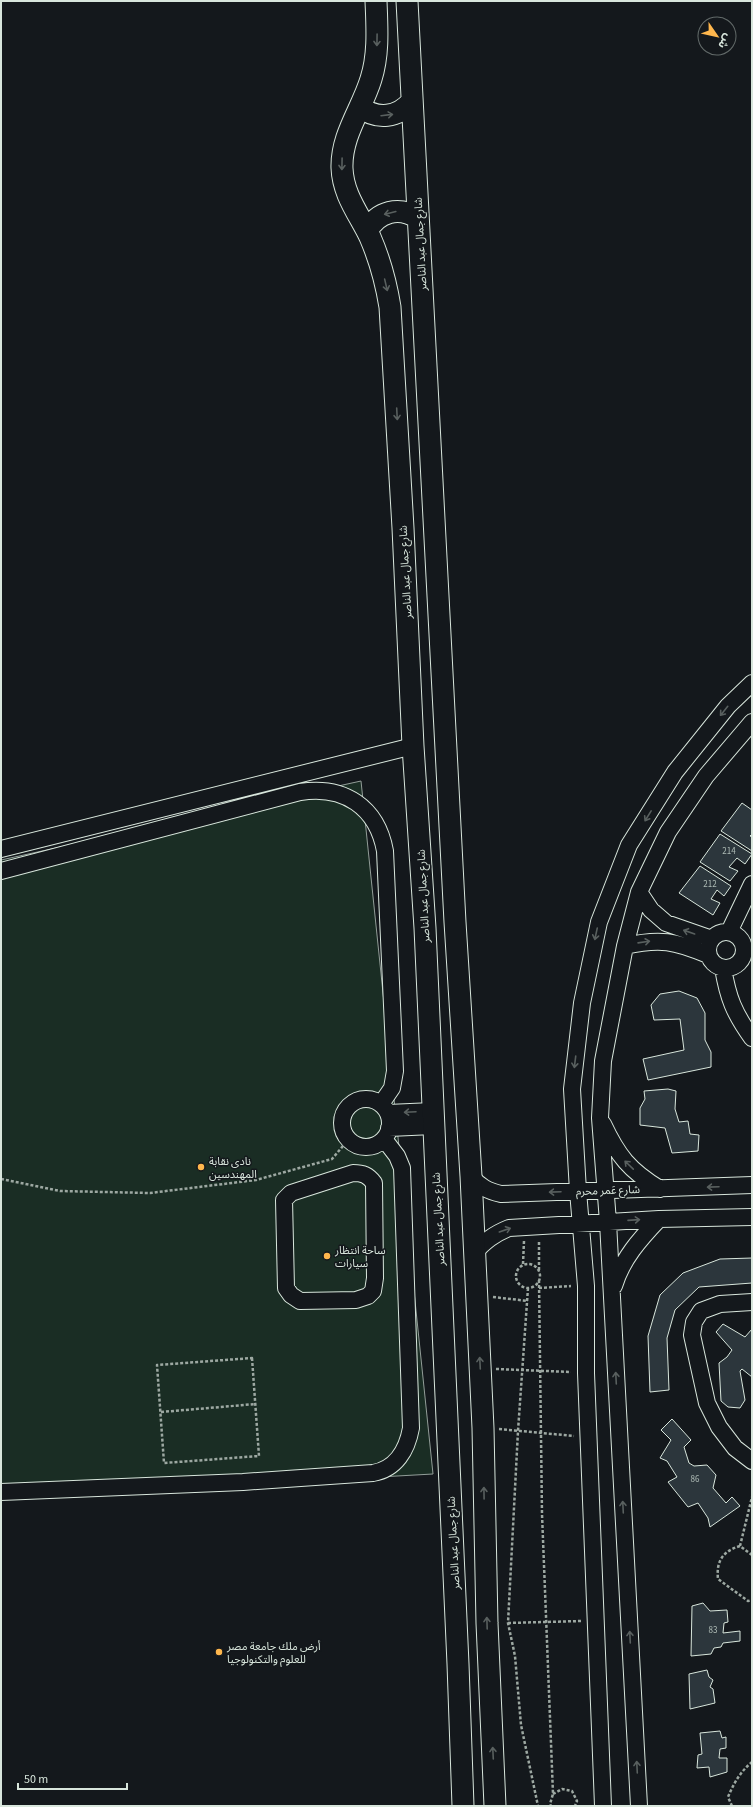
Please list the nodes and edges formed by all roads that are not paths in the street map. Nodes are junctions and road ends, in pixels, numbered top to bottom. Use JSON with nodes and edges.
{"nodes":[{"id":1,"x":376,"y":1,"type":"edge"},
{"id":2,"x":407,"y":1,"type":"edge"},
{"id":3,"x":412,"y":101,"type":"junction"},
{"id":4,"x":360,"y":107,"type":"junction"},
{"id":5,"x":418,"y":218,"type":"junction"},
{"id":6,"x":367,"y":231,"type":"junction"},
{"id":7,"x":752,"y":683,"type":"edge"},
{"id":8,"x":752,"y":722,"type":"edge"},
{"id":9,"x":413,"y":746,"type":"junction"},
{"id":10,"x":1,"y":849,"type":"edge"},
{"id":11,"x":1,"y":871,"type":"edge"},
{"id":12,"x":752,"y":884,"type":"edge"},
{"id":13,"x":639,"y":892,"type":"junction"},
{"id":14,"x":455,"y":922,"type":"junction"},
{"id":15,"x":425,"y":928,"type":"junction"},
{"id":16,"x":729,"y":932,"type":"junction"},
{"id":17,"x":712,"y":939,"type":"junction"},
{"id":18,"x":625,"y":946,"type":"junction"},
{"id":19,"x":708,"y":955,"type":"junction"},
{"id":20,"x":722,"y":968,"type":"junction"},
{"id":21,"x":752,"y":1038,"type":"edge"},
{"id":22,"x":600,"y":1118,"type":"junction"},
{"id":23,"x":433,"y":1119,"type":"junction"},
{"id":24,"x":386,"y":1121,"type":"junction"},
{"id":25,"x":362,"y":1147,"type":"junction"},
{"id":26,"x":362,"y":1173,"type":"junction"},
{"id":27,"x":471,"y":1176,"type":"junction"},
{"id":28,"x":752,"y":1185,"type":"edge"},
{"id":29,"x":660,"y":1188,"type":"junction"},
{"id":30,"x":604,"y":1189,"type":"junction"},
{"id":31,"x":578,"y":1191,"type":"junction"},
{"id":32,"x":752,"y":1217,"type":"edge"},
{"id":33,"x":659,"y":1219,"type":"junction"},
{"id":34,"x":608,"y":1222,"type":"junction"},
{"id":35,"x":581,"y":1223,"type":"junction"},
{"id":36,"x":474,"y":1253,"type":"junction"},
{"id":37,"x":612,"y":1294,"type":"junction"},
{"id":38,"x":752,"y":1302,"type":"edge"},
{"id":39,"x":752,"y":1461,"type":"edge"},
{"id":40,"x":1,"y":1492,"type":"edge"},
{"id":41,"x":493,"y":1776,"type":"junction"},
{"id":42,"x":462,"y":1781,"type":"junction"},
{"id":43,"x":463,"y":1806,"type":"edge"},
{"id":44,"x":495,"y":1806,"type":"edge"},
{"id":45,"x":603,"y":1806,"type":"edge"},
{"id":46,"x":639,"y":1806,"type":"edge"}],
"edges":[{"from":1,"to":4,"type":"main road","name":"شارع جمال عبد الناصر","one_way":true},
{"from":2,"to":3,"type":"main road","name":"شارع جمال عبد الناصر"},
{"from":4,"to":3,"type":"main road","one_way":true},
{"from":3,"to":5,"type":"main road","name":"شارع جمال عبد الناصر"},
{"from":4,"to":6,"type":"main road","name":"شارع جمال عبد الناصر","one_way":true},
{"from":5,"to":6,"type":"main road","one_way":true},
{"from":5,"to":14,"type":"main road","name":"شارع جمال عبد الناصر"},
{"from":6,"to":9,"type":"main road","name":"شارع جمال عبد الناصر","one_way":true},
{"from":7,"to":31,"type":"street","one_way":true},
{"from":8,"to":13,"type":"street"},
{"from":9,"to":10,"type":"street"},
{"from":9,"to":15,"type":"main road","name":"شارع جمال عبد الناصر"},
{"from":11,"to":24,"type":"street"},
{"from":12,"to":16,"type":"street"},
{"from":17,"to":13,"type":"street","one_way":true},
{"from":13,"to":18,"type":"street"},
{"from":14,"to":15,"type":"main road"},
{"from":14,"to":27,"type":"main road","name":"شارع جمال عبد الناصر"},
{"from":15,"to":23,"type":"main road","name":"شارع جمال عبد الناصر"},
{"from":16,"to":17,"type":"street"},
{"from":16,"to":20,"type":"street"},
{"from":17,"to":19,"type":"street"},
{"from":18,"to":19,"type":"street","one_way":true},
{"from":18,"to":22,"type":"street"},
{"from":19,"to":20,"type":"street"},
{"from":20,"to":21,"type":"street"},
{"from":29,"to":22,"type":"street","one_way":true},
{"from":22,"to":30,"type":"street"},
{"from":23,"to":24,"type":"street"},
{"from":23,"to":42,"type":"main road","name":"شارع جمال عبد الناصر"},
{"from":24,"to":25,"type":"street"},
{"from":24,"to":25,"type":"street"},
{"from":24,"to":40,"type":"street"},
{"from":25,"to":26,"type":"street"},
{"from":26,"to":26,"type":"street"},
{"from":31,"to":27,"type":"street","name":"شارع عَمر محرم","one_way":true},
{"from":27,"to":36,"type":"main road","name":"شارع جمال عبد الناصر"},
{"from":28,"to":29,"type":"street","name":"شارع عَمر محرم","one_way":true},
{"from":29,"to":30,"type":"street","name":"شارع عَمر محرم"},
{"from":30,"to":31,"type":"street","name":"شارع عَمر محرم"},
{"from":30,"to":34,"type":"street"},
{"from":31,"to":35,"type":"street"},
{"from":32,"to":33,"type":"street"},
{"from":34,"to":33,"type":"street","one_way":true},
{"from":33,"to":37,"type":"street"},
{"from":34,"to":35,"type":"street"},
{"from":34,"to":37,"type":"street"},
{"from":36,"to":35,"type":"street","one_way":true},
{"from":35,"to":45,"type":"street"},
{"from":41,"to":36,"type":"main road","name":"شارع جمال عبد الناصر","one_way":true},
{"from":46,"to":37,"type":"street","one_way":true},
{"from":38,"to":39,"type":"street"},
{"from":41,"to":42,"type":"main road"},
{"from":41,"to":44,"type":"main road","name":"شارع جمال عبد الناصر"},
{"from":42,"to":43,"type":"main road","name":"شارع جمال عبد الناصر"}]}
